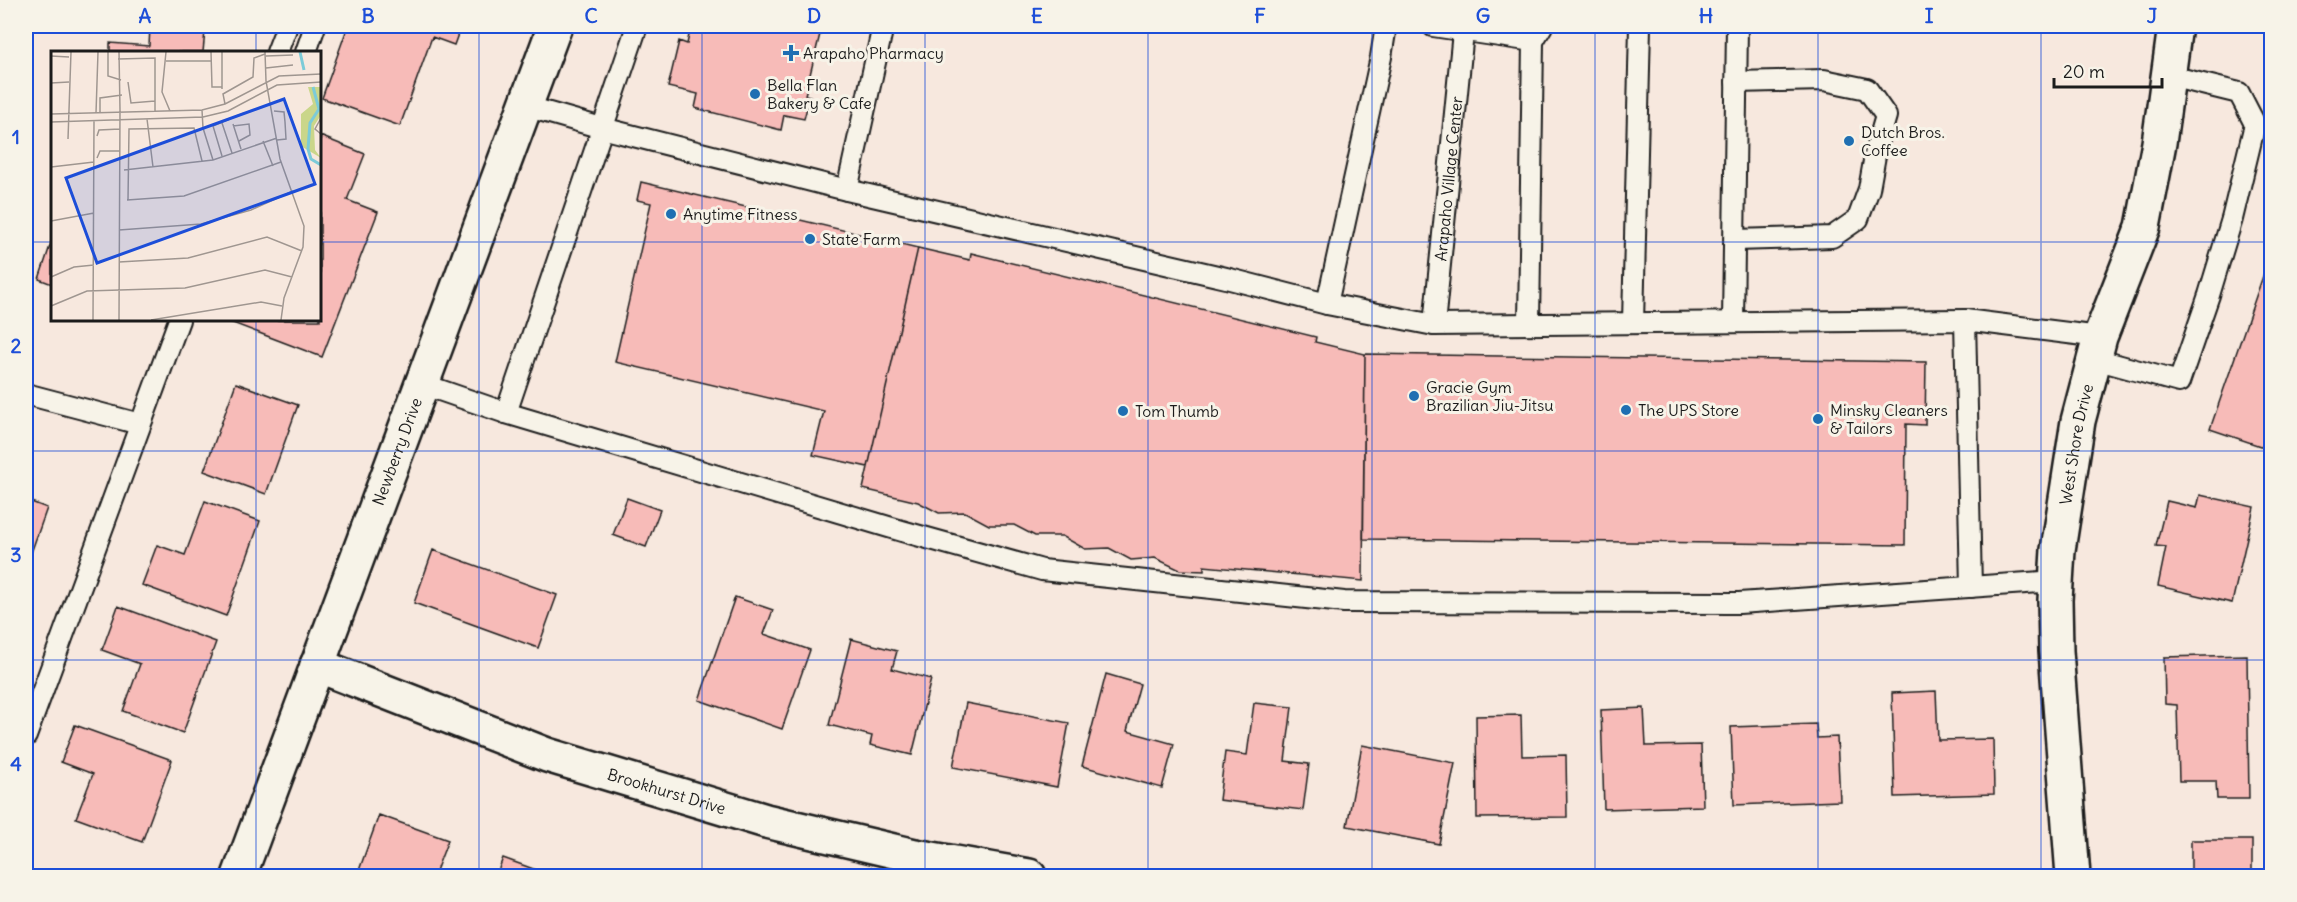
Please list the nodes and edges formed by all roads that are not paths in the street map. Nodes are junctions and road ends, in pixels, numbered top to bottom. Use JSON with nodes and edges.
{"nodes":[{"id":1,"x":287,"y":26,"type":"edge"},
{"id":2,"x":315,"y":26,"type":"edge"},
{"id":3,"x":555,"y":26,"type":"edge"},
{"id":4,"x":637,"y":26,"type":"edge"},
{"id":5,"x":884,"y":26,"type":"edge"},
{"id":6,"x":1386,"y":26,"type":"edge"},
{"id":7,"x":1433,"y":26,"type":"edge"},
{"id":8,"x":1640,"y":26,"type":"edge"},
{"id":9,"x":1737,"y":26,"type":"edge"},
{"id":10,"x":2175,"y":26,"type":"edge"},
{"id":11,"x":1464,"y":28,"type":"edge"},
{"id":12,"x":1537,"y":33,"type":"edge"},
{"id":13,"x":277,"y":51,"type":"edge"},
{"id":14,"x":306,"y":51,"type":"edge"},
{"id":15,"x":2170,"y":76,"type":"junction"},
{"id":16,"x":1737,"y":82,"type":"junction"},
{"id":17,"x":525,"y":106,"type":"junction"},
{"id":18,"x":602,"y":128,"type":"junction"},
{"id":19,"x":847,"y":190,"type":"junction"},
{"id":20,"x":1735,"y":240,"type":"junction"},
{"id":21,"x":1327,"y":304,"type":"junction"},
{"id":22,"x":1965,"y":320,"type":"junction"},
{"id":23,"x":179,"y":321,"type":"edge"},
{"id":24,"x":1733,"y":322,"type":"junction"},
{"id":25,"x":1633,"y":323,"type":"junction"},
{"id":26,"x":1529,"y":324,"type":"junction"},
{"id":27,"x":1434,"y":325,"type":"junction"},
{"id":28,"x":2097,"y":348,"type":"junction"},
{"id":29,"x":422,"y":384,"type":"junction"},
{"id":30,"x":26,"y":394,"type":"edge"},
{"id":31,"x":506,"y":413,"type":"junction"},
{"id":32,"x":140,"y":424,"type":"junction"},
{"id":33,"x":2056,"y":581,"type":"junction"},
{"id":34,"x":1971,"y":587,"type":"junction"},
{"id":35,"x":317,"y":665,"type":"junction"},
{"id":36,"x":26,"y":736,"type":"edge"},
{"id":37,"x":240,"y":876,"type":"edge"},
{"id":38,"x":1029,"y":876,"type":"edge"},
{"id":39,"x":2073,"y":876,"type":"edge"}],
"edges":[{"from":1,"to":13,"type":"lane"},
{"from":2,"to":14,"type":"lane"},
{"from":3,"to":17,"type":"street","name":"Newberry Drive"},
{"from":4,"to":18,"type":"lane"},
{"from":5,"to":19,"type":"lane"},
{"from":6,"to":21,"type":"lane"},
{"from":7,"to":11,"type":"lane"},
{"from":8,"to":25,"type":"lane"},
{"from":9,"to":16,"type":"lane"},
{"from":10,"to":15,"type":"street","name":"West Shore Drive"},
{"from":11,"to":12,"type":"lane"},
{"from":11,"to":27,"type":"lane","name":"Arapaho Village Center"},
{"from":12,"to":26,"type":"lane"},
{"from":15,"to":28,"type":"street","name":"West Shore Drive"},
{"from":15,"to":28,"type":"lane"},
{"from":16,"to":20,"type":"lane"},
{"from":16,"to":20,"type":"lane"},
{"from":17,"to":18,"type":"lane"},
{"from":17,"to":29,"type":"street","name":"Newberry Drive"},
{"from":18,"to":19,"type":"lane"},
{"from":18,"to":31,"type":"lane"},
{"from":19,"to":21,"type":"lane"},
{"from":20,"to":24,"type":"lane"},
{"from":21,"to":27,"type":"lane"},
{"from":22,"to":24,"type":"lane"},
{"from":22,"to":28,"type":"lane"},
{"from":22,"to":34,"type":"lane"},
{"from":23,"to":32,"type":"lane"},
{"from":24,"to":25,"type":"lane"},
{"from":25,"to":26,"type":"lane"},
{"from":26,"to":27,"type":"lane"},
{"from":28,"to":33,"type":"street","name":"West Shore Drive"},
{"from":29,"to":31,"type":"lane"},
{"from":29,"to":35,"type":"street","name":"Newberry Drive"},
{"from":30,"to":32,"type":"lane"},
{"from":31,"to":34,"type":"lane"},
{"from":32,"to":36,"type":"lane"},
{"from":33,"to":34,"type":"lane"},
{"from":33,"to":39,"type":"street","name":"West Shore Drive"},
{"from":35,"to":37,"type":"street","name":"Newberry Drive"},
{"from":35,"to":38,"type":"street","name":"Brookhurst Drive"}]}
